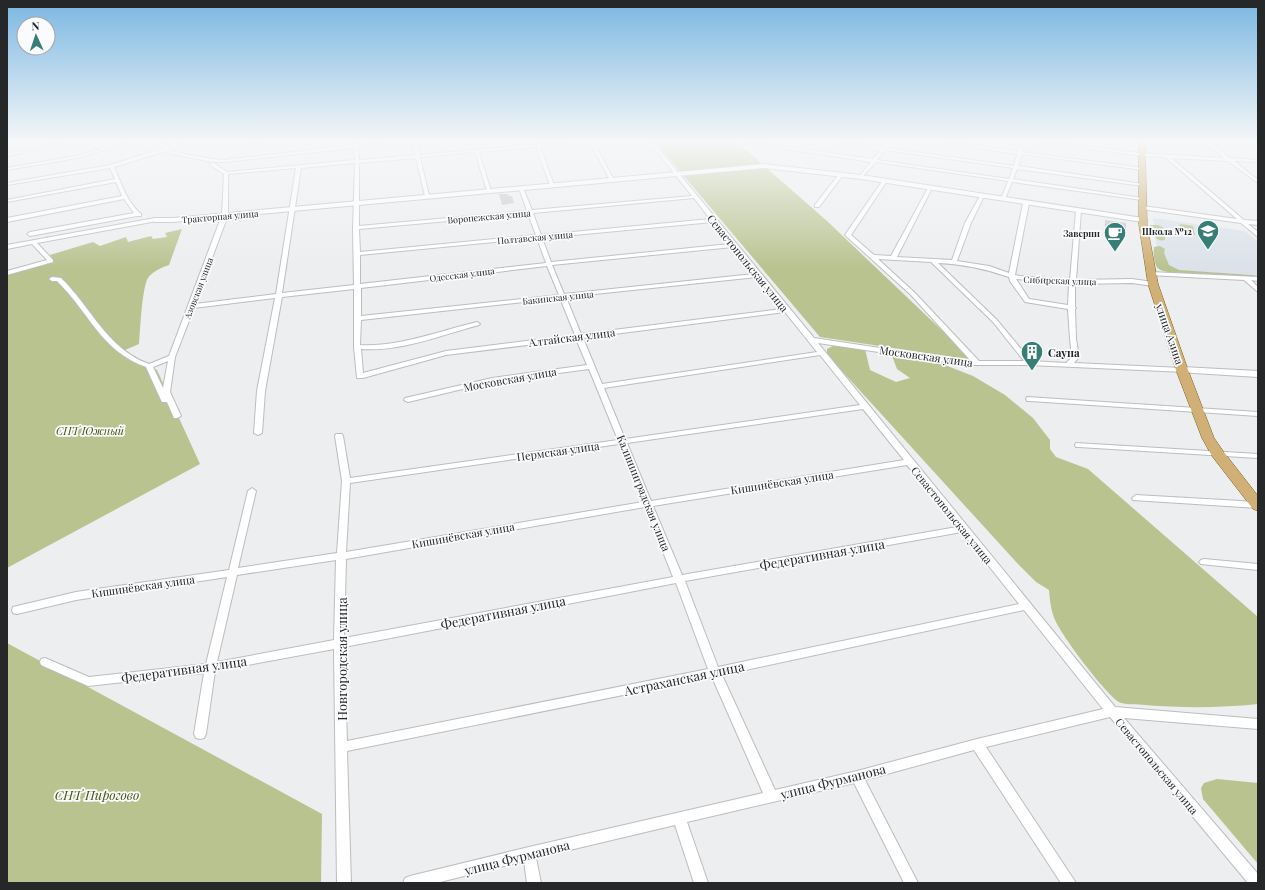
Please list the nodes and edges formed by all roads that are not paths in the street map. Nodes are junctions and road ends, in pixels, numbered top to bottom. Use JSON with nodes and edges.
{"nodes":[{"id":1,"x":1143,"y":184,"type":"edge"},
{"id":2,"x":95,"y":185,"type":"edge"},
{"id":3,"x":120,"y":185,"type":"edge"},
{"id":4,"x":226,"y":185,"type":"edge"},
{"id":5,"x":296,"y":185,"type":"edge"},
{"id":6,"x":356,"y":185,"type":"edge"},
{"id":7,"x":425,"y":185,"type":"edge"},
{"id":8,"x":487,"y":185,"type":"edge"},
{"id":9,"x":552,"y":185,"type":"joint"},
{"id":10,"x":558,"y":185,"type":"edge"},
{"id":11,"x":684,"y":185,"type":"edge"},
{"id":12,"x":834,"y":185,"type":"edge"},
{"id":13,"x":883,"y":185,"type":"edge"},
{"id":14,"x":908,"y":185,"type":"edge"},
{"id":15,"x":1009,"y":185,"type":"edge"},
{"id":16,"x":1037,"y":185,"type":"edge"},
{"id":17,"x":1199,"y":185,"type":"edge"},
{"id":18,"x":521,"y":188,"type":"junction"},
{"id":19,"x":930,"y":188,"type":"junction"},
{"id":20,"x":489,"y":191,"type":"junction"},
{"id":21,"x":427,"y":196,"type":"junction"},
{"id":22,"x":982,"y":196,"type":"junction"},
{"id":23,"x":126,"y":197,"type":"junction"},
{"id":24,"x":694,"y":197,"type":"junction"},
{"id":25,"x":1003,"y":199,"type":"junction"},
{"id":26,"x":1142,"y":199,"type":"junction"},
{"id":27,"x":7,"y":202,"type":"edge"},
{"id":28,"x":356,"y":203,"type":"junction"},
{"id":29,"x":1026,"y":203,"type":"junction"},
{"id":30,"x":817,"y":206,"type":"dead end"},
{"id":31,"x":1143,"y":208,"type":"junction"},
{"id":32,"x":293,"y":209,"type":"junction"},
{"id":33,"x":1079,"y":211,"type":"junction"},
{"id":34,"x":529,"y":212,"type":"junction"},
{"id":35,"x":137,"y":214,"type":"junction"},
{"id":36,"x":225,"y":215,"type":"junction"},
{"id":37,"x":7,"y":220,"type":"edge"},
{"id":38,"x":155,"y":220,"type":"junction"},
{"id":39,"x":714,"y":220,"type":"junction"},
{"id":40,"x":1143,"y":220,"type":"junction"},
{"id":41,"x":1243,"y":222,"type":"junction"},
{"id":42,"x":1258,"y":223,"type":"edge"},
{"id":43,"x":356,"y":228,"type":"junction"},
{"id":44,"x":30,"y":234,"type":"dead end"},
{"id":45,"x":1258,"y":235,"type":"edge"},
{"id":46,"x":540,"y":237,"type":"junction"},
{"id":47,"x":34,"y":243,"type":"junction"},
{"id":48,"x":734,"y":245,"type":"junction"},
{"id":49,"x":7,"y":247,"type":"edge"},
{"id":50,"x":357,"y":254,"type":"junction"},
{"id":51,"x":873,"y":257,"type":"junction"},
{"id":52,"x":893,"y":258,"type":"junction"},
{"id":53,"x":934,"y":262,"type":"junction"},
{"id":54,"x":954,"y":262,"type":"junction"},
{"id":55,"x":549,"y":264,"type":"junction"},
{"id":56,"x":7,"y":273,"type":"edge"},
{"id":57,"x":758,"y":275,"type":"junction"},
{"id":58,"x":1012,"y":276,"type":"junction"},
{"id":59,"x":1245,"y":278,"type":"junction"},
{"id":60,"x":52,"y":279,"type":"dead end"},
{"id":61,"x":1152,"y":279,"type":"junction"},
{"id":62,"x":1258,"y":279,"type":"edge"},
{"id":63,"x":1073,"y":282,"type":"junction"},
{"id":64,"x":358,"y":286,"type":"junction"},
{"id":65,"x":1258,"y":290,"type":"edge"},
{"id":66,"x":280,"y":295,"type":"junction"},
{"id":67,"x":562,"y":296,"type":"junction"},
{"id":68,"x":191,"y":306,"type":"junction"},
{"id":69,"x":1073,"y":308,"type":"junction"},
{"id":70,"x":787,"y":310,"type":"junction"},
{"id":71,"x":358,"y":318,"type":"junction"},
{"id":72,"x":476,"y":324,"type":"dead end"},
{"id":73,"x":580,"y":336,"type":"junction"},
{"id":74,"x":811,"y":340,"type":"junction"},
{"id":75,"x":357,"y":346,"type":"junction"},
{"id":76,"x":821,"y":353,"type":"junction"},
{"id":77,"x":172,"y":357,"type":"junction"},
{"id":78,"x":1076,"y":357,"type":"junction"},
{"id":79,"x":977,"y":363,"type":"junction"},
{"id":80,"x":1029,"y":363,"type":"junction"},
{"id":81,"x":1069,"y":364,"type":"junction"},
{"id":82,"x":149,"y":366,"type":"junction"},
{"id":83,"x":1101,"y":366,"type":"junction"},
{"id":84,"x":590,"y":367,"type":"junction"},
{"id":85,"x":1182,"y":370,"type":"junction"},
{"id":86,"x":1258,"y":374,"type":"edge"},
{"id":87,"x":600,"y":386,"type":"junction"},
{"id":88,"x":1030,"y":399,"type":"dead end"},
{"id":89,"x":408,"y":400,"type":"dead end"},
{"id":90,"x":864,"y":407,"type":"junction"},
{"id":91,"x":1198,"y":411,"type":"junction"},
{"id":92,"x":1258,"y":414,"type":"edge"},
{"id":93,"x":177,"y":416,"type":"dead end"},
{"id":94,"x":172,"y":424,"type":"dead end"},
{"id":95,"x":258,"y":433,"type":"dead end"},
{"id":96,"x":339,"y":436,"type":"dead end"},
{"id":97,"x":622,"y":442,"type":"junction"},
{"id":98,"x":1079,"y":445,"type":"dead end"},
{"id":99,"x":1217,"y":453,"type":"junction"},
{"id":100,"x":1258,"y":456,"type":"edge"},
{"id":101,"x":909,"y":462,"type":"junction"},
{"id":102,"x":346,"y":481,"type":"junction"},
{"id":103,"x":252,"y":491,"type":"dead end"},
{"id":104,"x":1136,"y":498,"type":"dead end"},
{"id":105,"x":648,"y":504,"type":"junction"},
{"id":106,"x":1258,"y":505,"type":"edge"},
{"id":107,"x":964,"y":529,"type":"junction"},
{"id":108,"x":341,"y":556,"type":"junction"},
{"id":109,"x":1204,"y":562,"type":"dead end"},
{"id":110,"x":1258,"y":567,"type":"edge"},
{"id":111,"x":232,"y":572,"type":"junction"},
{"id":112,"x":679,"y":579,"type":"junction"},
{"id":113,"x":1026,"y":606,"type":"junction"},
{"id":114,"x":17,"y":610,"type":"dead end"},
{"id":115,"x":340,"y":643,"type":"junction"},
{"id":116,"x":45,"y":662,"type":"dead end"},
{"id":117,"x":210,"y":668,"type":"junction"},
{"id":118,"x":715,"y":672,"type":"junction"},
{"id":119,"x":1112,"y":712,"type":"junction"},
{"id":120,"x":1258,"y":724,"type":"edge"},
{"id":121,"x":200,"y":734,"type":"dead end"},
{"id":122,"x":977,"y":744,"type":"junction"},
{"id":123,"x":342,"y":747,"type":"junction"},
{"id":124,"x":857,"y":777,"type":"junction"},
{"id":125,"x":771,"y":796,"type":"junction"},
{"id":126,"x":679,"y":819,"type":"junction"},
{"id":127,"x":529,"y":853,"type":"junction"},
{"id":128,"x":344,"y":883,"type":"edge"},
{"id":129,"x":410,"y":883,"type":"edge"},
{"id":130,"x":534,"y":883,"type":"edge"},
{"id":131,"x":701,"y":883,"type":"edge"},
{"id":132,"x":911,"y":883,"type":"edge"},
{"id":133,"x":1069,"y":883,"type":"edge"},
{"id":134,"x":1257,"y":883,"type":"edge"}],
"edges":[{"from":1,"to":26,"type":"main road","name":"улица Азина"},
{"from":2,"to":27,"type":"street"},
{"from":3,"to":23,"type":"street"},
{"from":4,"to":36,"type":"street","name":"Азовская улица"},
{"from":5,"to":32,"type":"street"},
{"from":6,"to":28,"type":"street"},
{"from":7,"to":21,"type":"street"},
{"from":8,"to":20,"type":"street"},
{"from":9,"to":10,"type":"street","name":"Тракторная улица"},
{"from":9,"to":18,"type":"street","name":"Тракторная улица"},
{"from":11,"to":24,"type":"street","name":"Севастопольская улица"},
{"from":12,"to":30,"type":"street"},
{"from":13,"to":51,"type":"street"},
{"from":14,"to":19,"type":"street","name":"Тракторная улица"},
{"from":15,"to":25,"type":"street"},
{"from":16,"to":26,"type":"street"},
{"from":17,"to":41,"type":"street"},
{"from":18,"to":20,"type":"street","name":"Тракторная улица"},
{"from":18,"to":34,"type":"street","name":"Калининградская улица"},
{"from":19,"to":22,"type":"street","name":"Тракторная улица"},
{"from":19,"to":52,"type":"street"},
{"from":20,"to":21,"type":"street","name":"Тракторная улица"},
{"from":21,"to":28,"type":"street","name":"Тракторная улица"},
{"from":22,"to":25,"type":"street","name":"Тракторная улица"},
{"from":22,"to":54,"type":"street"},
{"from":23,"to":35,"type":"street"},
{"from":23,"to":37,"type":"street"},
{"from":24,"to":34,"type":"street","name":"Воронежская улица"},
{"from":24,"to":39,"type":"street","name":"Севастопольская улица"},
{"from":25,"to":29,"type":"street","name":"Тракторная улица"},
{"from":26,"to":31,"type":"main road","name":"улица Азина"},
{"from":28,"to":32,"type":"street","name":"Тракторная улица"},
{"from":28,"to":43,"type":"street"},
{"from":29,"to":33,"type":"street","name":"Тракторная улица"},
{"from":29,"to":58,"type":"street"},
{"from":31,"to":40,"type":"main road","name":"улица Азина"},
{"from":31,"to":41,"type":"street"},
{"from":32,"to":36,"type":"street","name":"Тракторная улица"},
{"from":32,"to":66,"type":"street"},
{"from":33,"to":40,"type":"street","name":"Тракторная улица"},
{"from":33,"to":63,"type":"street"},
{"from":34,"to":43,"type":"street","name":"Воронежская улица"},
{"from":34,"to":46,"type":"street","name":"Калининградская улица"},
{"from":35,"to":38,"type":"street"},
{"from":35,"to":44,"type":"street"},
{"from":36,"to":38,"type":"street","name":"Тракторная улица"},
{"from":36,"to":68,"type":"street","name":"Азовская улица"},
{"from":38,"to":47,"type":"street"},
{"from":39,"to":46,"type":"street","name":"Полтавская улица"},
{"from":39,"to":48,"type":"street","name":"Севастопольская улица"},
{"from":40,"to":61,"type":"main road","name":"улица Азина"},
{"from":41,"to":42,"type":"street"},
{"from":41,"to":45,"type":"street"},
{"from":43,"to":50,"type":"street"},
{"from":46,"to":50,"type":"street","name":"Полтавская улица"},
{"from":46,"to":55,"type":"street","name":"Калининградская улица"},
{"from":47,"to":49,"type":"street"},
{"from":47,"to":56,"type":"street"},
{"from":48,"to":55,"type":"street","name":"Одесская улица"},
{"from":48,"to":57,"type":"street","name":"Севастопольская улица"},
{"from":50,"to":64,"type":"street"},
{"from":51,"to":52,"type":"street","name":"Сибирская улица"},
{"from":51,"to":79,"type":"street"},
{"from":52,"to":53,"type":"street","name":"Сибирская улица"},
{"from":53,"to":54,"type":"street","name":"Сибирская улица"},
{"from":53,"to":80,"type":"street"},
{"from":54,"to":58,"type":"street","name":"Сибирская улица"},
{"from":55,"to":64,"type":"street","name":"Одесская улица"},
{"from":55,"to":67,"type":"street","name":"Калининградская улица"},
{"from":57,"to":67,"type":"street","name":"Бакинская улица"},
{"from":57,"to":70,"type":"street","name":"Севастопольская улица"},
{"from":58,"to":63,"type":"street","name":"Сибирская улица"},
{"from":58,"to":69,"type":"street"},
{"from":59,"to":61,"type":"street","name":"Сибирская улица"},
{"from":59,"to":62,"type":"street","name":"Сибирская улица"},
{"from":59,"to":65,"type":"street"},
{"from":60,"to":82,"type":"street"},
{"from":61,"to":63,"type":"street","name":"Сибирская улица"},
{"from":61,"to":85,"type":"main road","name":"улица Азина"},
{"from":63,"to":69,"type":"street"},
{"from":64,"to":66,"type":"street","name":"Одесская улица"},
{"from":64,"to":71,"type":"street"},
{"from":66,"to":68,"type":"street","name":"Одесская улица"},
{"from":66,"to":95,"type":"street"},
{"from":67,"to":71,"type":"street","name":"Бакинская улица"},
{"from":67,"to":73,"type":"street","name":"Калининградская улица"},
{"from":68,"to":77,"type":"street","name":"Азовская улица"},
{"from":69,"to":78,"type":"street"},
{"from":70,"to":73,"type":"street","name":"Алтайская улица"},
{"from":70,"to":74,"type":"street","name":"Севастопольская улица"},
{"from":71,"to":75,"type":"street"},
{"from":72,"to":75,"type":"street"},
{"from":73,"to":75,"type":"street","name":"Алтайская улица"},
{"from":73,"to":84,"type":"street","name":"Калининградская улица"},
{"from":74,"to":76,"type":"street","name":"Севастопольская улица"},
{"from":74,"to":79,"type":"street","name":"Московская улица"},
{"from":76,"to":87,"type":"street"},
{"from":76,"to":90,"type":"street","name":"Севастопольская улица"},
{"from":77,"to":82,"type":"street"},
{"from":77,"to":93,"type":"street","name":"Азовская улица"},
{"from":78,"to":81,"type":"street"},
{"from":78,"to":83,"type":"street"},
{"from":79,"to":80,"type":"street","name":"Московская улица"},
{"from":80,"to":81,"type":"street","name":"Московская улица"},
{"from":81,"to":83,"type":"street","name":"Московская улица"},
{"from":82,"to":94,"type":"street"},
{"from":83,"to":85,"type":"street","name":"Московская улица"},
{"from":84,"to":87,"type":"street","name":"Калининградская улица"},
{"from":84,"to":89,"type":"street","name":"Московская улица"},
{"from":85,"to":86,"type":"street","name":"Московская улица"},
{"from":85,"to":91,"type":"main road","name":"улица Азина"},
{"from":87,"to":97,"type":"street","name":"Калининградская улица"},
{"from":88,"to":91,"type":"street"},
{"from":90,"to":97,"type":"street","name":"Пермская улица"},
{"from":90,"to":101,"type":"street","name":"Севастопольская улица"},
{"from":91,"to":92,"type":"street"},
{"from":91,"to":99,"type":"main road","name":"улица Азина"},
{"from":96,"to":102,"type":"street","name":"Новгородская улица"},
{"from":97,"to":102,"type":"street","name":"Пермская улица"},
{"from":97,"to":105,"type":"street","name":"Калининградская улица"},
{"from":98,"to":99,"type":"street"},
{"from":99,"to":100,"type":"street"},
{"from":99,"to":106,"type":"main road","name":"улица Азина"},
{"from":101,"to":105,"type":"street","name":"Кишинёвская улица"},
{"from":101,"to":107,"type":"street","name":"Севастопольская улица"},
{"from":102,"to":108,"type":"street","name":"Новгородская улица"},
{"from":103,"to":111,"type":"street"},
{"from":104,"to":106,"type":"street"},
{"from":105,"to":108,"type":"street","name":"Кишинёвская улица"},
{"from":105,"to":112,"type":"street","name":"Калининградская улица"},
{"from":107,"to":112,"type":"street","name":"Федеративная улица"},
{"from":107,"to":113,"type":"street","name":"Севастопольская улица"},
{"from":108,"to":111,"type":"street","name":"Кишинёвская улица"},
{"from":108,"to":115,"type":"street","name":"Новгородская улица"},
{"from":109,"to":110,"type":"street"},
{"from":111,"to":114,"type":"street","name":"Кишинёвская улица"},
{"from":111,"to":117,"type":"street"},
{"from":112,"to":115,"type":"street","name":"Федеративная улица"},
{"from":112,"to":118,"type":"street","name":"Калининградская улица"},
{"from":113,"to":118,"type":"street","name":"Астраханская улица"},
{"from":113,"to":119,"type":"street","name":"Севастопольская улица"},
{"from":115,"to":117,"type":"street","name":"Федеративная улица"},
{"from":115,"to":123,"type":"street","name":"Новгородская улица"},
{"from":116,"to":117,"type":"street","name":"Федеративная улица"},
{"from":117,"to":121,"type":"street"},
{"from":118,"to":123,"type":"street","name":"Астраханская улица"},
{"from":118,"to":125,"type":"street","name":"Калининградская улица"},
{"from":119,"to":120,"type":"street","name":"улица Фурманова"},
{"from":119,"to":122,"type":"street","name":"улица Фурманова"},
{"from":119,"to":134,"type":"street","name":"Севастопольская улица"},
{"from":122,"to":124,"type":"street","name":"улица Фурманова"},
{"from":122,"to":133,"type":"street"},
{"from":123,"to":128,"type":"street","name":"Новгородская улица"},
{"from":124,"to":125,"type":"street","name":"улица Фурманова"},
{"from":124,"to":132,"type":"street"},
{"from":125,"to":126,"type":"street","name":"улица Фурманова"},
{"from":126,"to":127,"type":"street","name":"улица Фурманова"},
{"from":126,"to":131,"type":"street"},
{"from":127,"to":129,"type":"street","name":"улица Фурманова"},
{"from":127,"to":130,"type":"street"}]}
